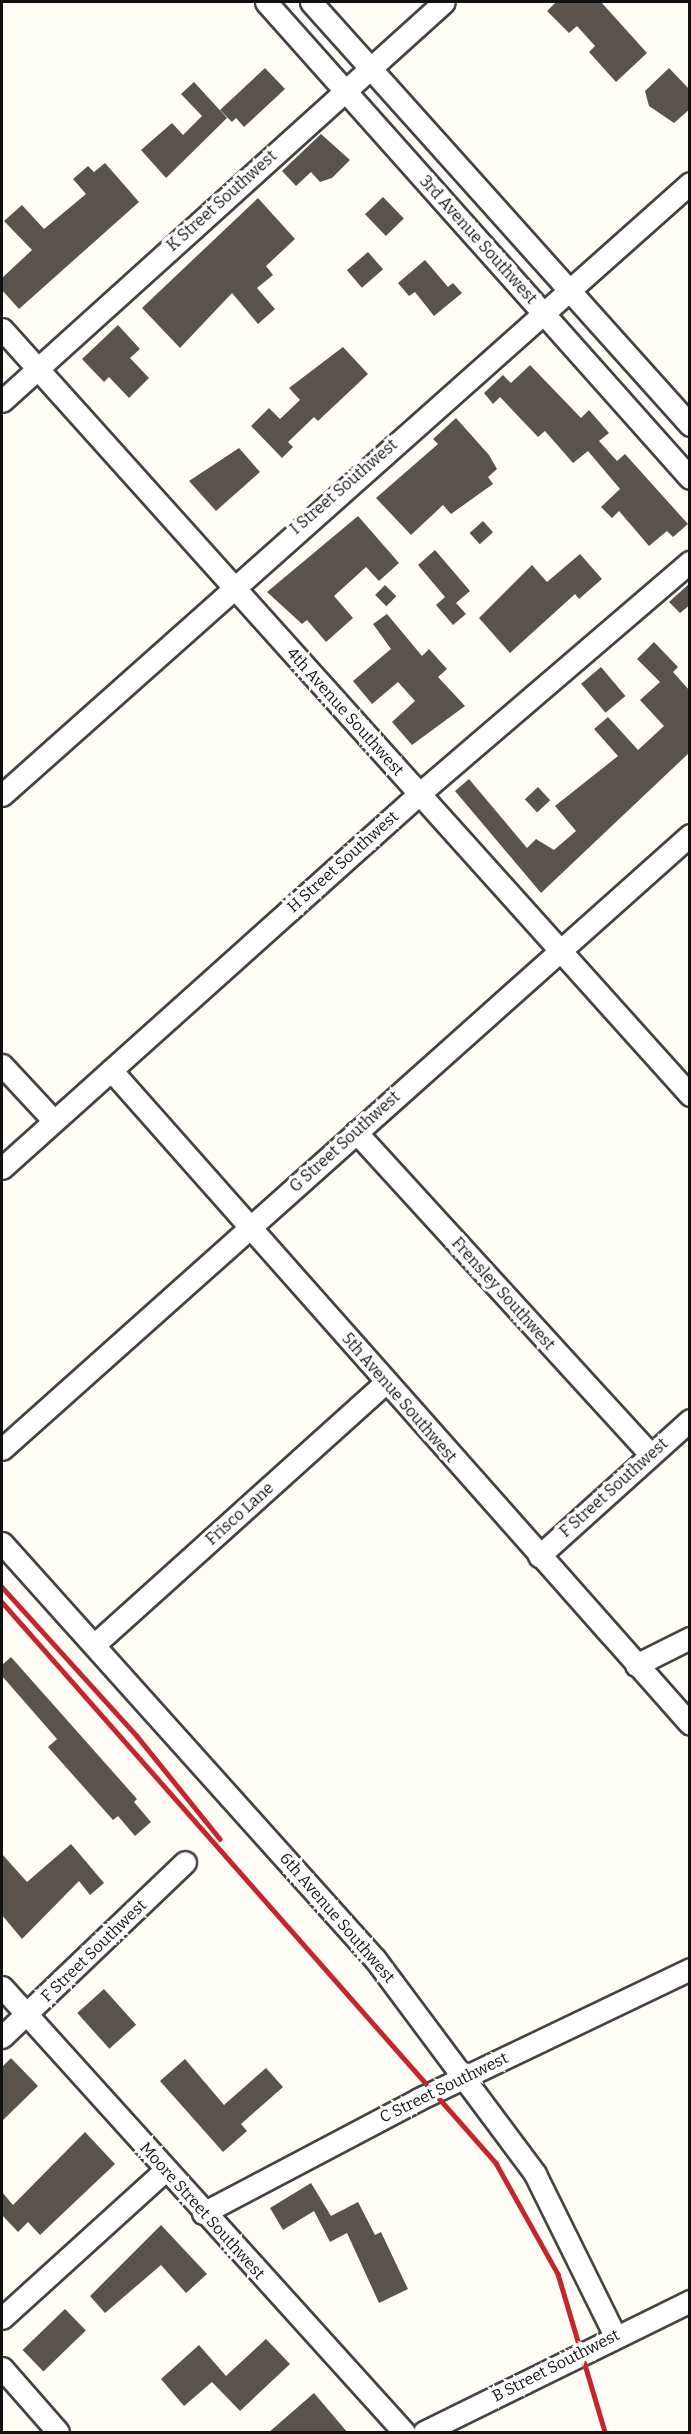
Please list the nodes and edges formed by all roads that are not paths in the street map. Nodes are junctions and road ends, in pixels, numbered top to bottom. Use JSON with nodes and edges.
{"nodes":[{"id":1,"x":266,"y":2,"type":"edge"},
{"id":2,"x":311,"y":2,"type":"edge"},
{"id":3,"x":444,"y":2,"type":"edge"},
{"id":4,"x":369,"y":68,"type":"junction"},
{"id":5,"x":345,"y":90,"type":"junction"},
{"id":6,"x":690,"y":183,"type":"edge"},
{"id":7,"x":571,"y":289,"type":"junction"},
{"id":8,"x":543,"y":313,"type":"junction"},
{"id":9,"x":2,"y":329,"type":"edge"},
{"id":10,"x":37,"y":369,"type":"junction"},
{"id":11,"x":2,"y":401,"type":"edge"},
{"id":12,"x":690,"y":425,"type":"edge"},
{"id":13,"x":690,"y":478,"type":"edge"},
{"id":14,"x":690,"y":562,"type":"edge"},
{"id":15,"x":232,"y":586,"type":"junction"},
{"id":16,"x":419,"y":794,"type":"junction"},
{"id":17,"x":2,"y":795,"type":"edge"},
{"id":18,"x":690,"y":836,"type":"edge"},
{"id":19,"x":559,"y":950,"type":"junction"},
{"id":20,"x":2,"y":1065,"type":"edge"},
{"id":21,"x":111,"y":1070,"type":"junction"},
{"id":22,"x":690,"y":1095,"type":"edge"},
{"id":23,"x":54,"y":1121,"type":"junction"},
{"id":24,"x":356,"y":1132,"type":"junction"},
{"id":25,"x":2,"y":1168,"type":"edge"},
{"id":26,"x":250,"y":1227,"type":"junction"},
{"id":27,"x":386,"y":1382,"type":"junction"},
{"id":28,"x":690,"y":1420,"type":"edge"},
{"id":29,"x":2,"y":1449,"type":"edge"},
{"id":30,"x":651,"y":1455,"type":"junction"},
{"id":31,"x":2,"y":1543,"type":"edge"},
{"id":32,"x":538,"y":1556,"type":"junction"},
{"id":33,"x":690,"y":1638,"type":"edge"},
{"id":34,"x":94,"y":1645,"type":"junction"},
{"id":35,"x":636,"y":1665,"type":"junction"},
{"id":36,"x":690,"y":1724,"type":"edge"},
{"id":37,"x":185,"y":1863,"type":"dead end"},
{"id":38,"x":690,"y":1969,"type":"edge"},
{"id":39,"x":2,"y":1987,"type":"edge"},
{"id":40,"x":27,"y":2015,"type":"junction"},
{"id":41,"x":2,"y":2037,"type":"edge"},
{"id":42,"x":465,"y":2077,"type":"junction"},
{"id":43,"x":165,"y":2170,"type":"junction"},
{"id":44,"x":202,"y":2213,"type":"junction"},
{"id":45,"x":690,"y":2301,"type":"edge"},
{"id":46,"x":2,"y":2318,"type":"edge"},
{"id":47,"x":615,"y":2336,"type":"junction"},
{"id":48,"x":2,"y":2368,"type":"edge"},
{"id":49,"x":58,"y":2433,"type":"edge"},
{"id":50,"x":404,"y":2433,"type":"edge"},
{"id":51,"x":424,"y":2433,"type":"edge"}],
"edges":[{"from":1,"to":5,"type":"street","name":"3rd Avenue Southwest"},
{"from":2,"to":4,"type":"street"},
{"from":3,"to":4,"type":"street","name":"K Street Southwest"},
{"from":4,"to":5,"type":"street","name":"K Street Southwest"},
{"from":4,"to":7,"type":"street"},
{"from":5,"to":8,"type":"street","name":"3rd Avenue Southwest"},
{"from":5,"to":10,"type":"street","name":"K Street Southwest"},
{"from":6,"to":7,"type":"street","name":"I Street Southwest"},
{"from":7,"to":8,"type":"street","name":"I Street Southwest"},
{"from":7,"to":12,"type":"street"},
{"from":8,"to":13,"type":"street","name":"3rd Avenue Southwest"},
{"from":8,"to":15,"type":"street","name":"I Street Southwest"},
{"from":9,"to":10,"type":"street","name":"4th Avenue Southwest"},
{"from":10,"to":11,"type":"street","name":"K Street Southwest"},
{"from":10,"to":15,"type":"street","name":"4th Avenue Southwest"},
{"from":14,"to":16,"type":"street","name":"H Street Southwest"},
{"from":15,"to":16,"type":"street","name":"4th Avenue Southwest"},
{"from":15,"to":17,"type":"street","name":"I Street Southwest"},
{"from":16,"to":19,"type":"street","name":"4th Avenue Southwest"},
{"from":16,"to":21,"type":"street","name":"H Street Southwest"},
{"from":18,"to":19,"type":"street","name":"G Street Southwest"},
{"from":19,"to":22,"type":"street","name":"4th Avenue Southwest"},
{"from":19,"to":24,"type":"street","name":"G Street Southwest"},
{"from":20,"to":23,"type":"street"},
{"from":21,"to":23,"type":"street","name":"H Street Southwest"},
{"from":21,"to":26,"type":"street","name":"5th Avenue Southwest"},
{"from":23,"to":25,"type":"street","name":"H Street Southwest"},
{"from":24,"to":26,"type":"street","name":"G Street Southwest"},
{"from":24,"to":30,"type":"street","name":"Frensley Southwest"},
{"from":26,"to":27,"type":"street","name":"5th Avenue Southwest"},
{"from":26,"to":29,"type":"street","name":"G Street Southwest"},
{"from":27,"to":32,"type":"street","name":"5th Avenue Southwest"},
{"from":27,"to":34,"type":"street","name":"Frisco Lane"},
{"from":28,"to":30,"type":"street","name":"F Street Southwest"},
{"from":30,"to":32,"type":"street","name":"F Street Southwest"},
{"from":31,"to":34,"type":"street","name":"6th Avenue Southwest"},
{"from":32,"to":35,"type":"street","name":"5th Avenue Southwest"},
{"from":33,"to":35,"type":"street"},
{"from":34,"to":42,"type":"street","name":"6th Avenue Southwest"},
{"from":35,"to":36,"type":"street","name":"5th Avenue Southwest"},
{"from":37,"to":40,"type":"street","name":"F Street Southwest"},
{"from":38,"to":42,"type":"street","name":"C Street Southwest"},
{"from":39,"to":40,"type":"street","name":"Moore Street Southwest"},
{"from":40,"to":41,"type":"street","name":"F Street Southwest"},
{"from":40,"to":43,"type":"street","name":"Moore Street Southwest"},
{"from":42,"to":44,"type":"street","name":"C Street Southwest"},
{"from":42,"to":47,"type":"street","name":"6th Avenue Southwest"},
{"from":43,"to":44,"type":"street","name":"Moore Street Southwest"},
{"from":43,"to":46,"type":"street"},
{"from":44,"to":50,"type":"street","name":"Moore Street Southwest"},
{"from":45,"to":47,"type":"street","name":"B Street Southwest"},
{"from":47,"to":51,"type":"street","name":"B Street Southwest"},
{"from":48,"to":49,"type":"street"}]}
